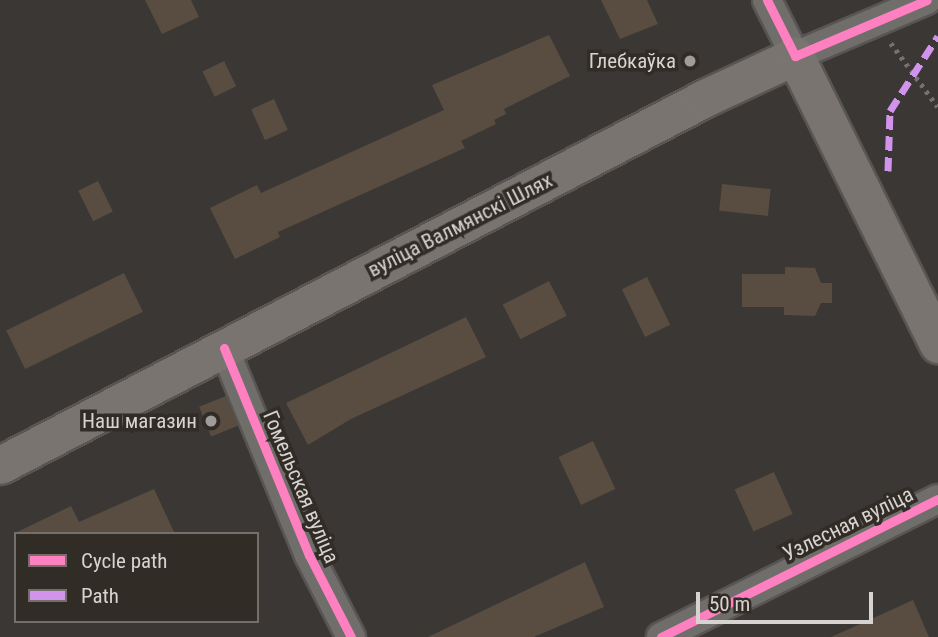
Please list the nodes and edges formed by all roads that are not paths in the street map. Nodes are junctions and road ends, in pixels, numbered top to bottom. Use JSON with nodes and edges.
{"nodes":[{"id":1,"x":767,"y":0,"type":"edge"},
{"id":2,"x":928,"y":0,"type":"edge"},
{"id":3,"x":795,"y":56,"type":"junction"},
{"id":4,"x":938,"y":344,"type":"edge"},
{"id":5,"x":224,"y":348,"type":"junction"},
{"id":6,"x":0,"y":465,"type":"edge"},
{"id":7,"x":938,"y":499,"type":"edge"},
{"id":8,"x":351,"y":637,"type":"edge"},
{"id":9,"x":661,"y":637,"type":"edge"}],
"edges":[{"from":1,"to":3,"type":"street"},
{"from":2,"to":3,"type":"street","name":"вуліца Валмянскі Шлях"},
{"from":3,"to":4,"type":"main road"},
{"from":3,"to":5,"type":"main road","name":"вуліца Валмянскі Шлях"},
{"from":5,"to":6,"type":"main road","name":"вуліца Валмянскі Шлях"},
{"from":5,"to":8,"type":"street","name":"Гомельская вуліца"},
{"from":7,"to":9,"type":"street","name":"Узлесная вуліца"}]}
